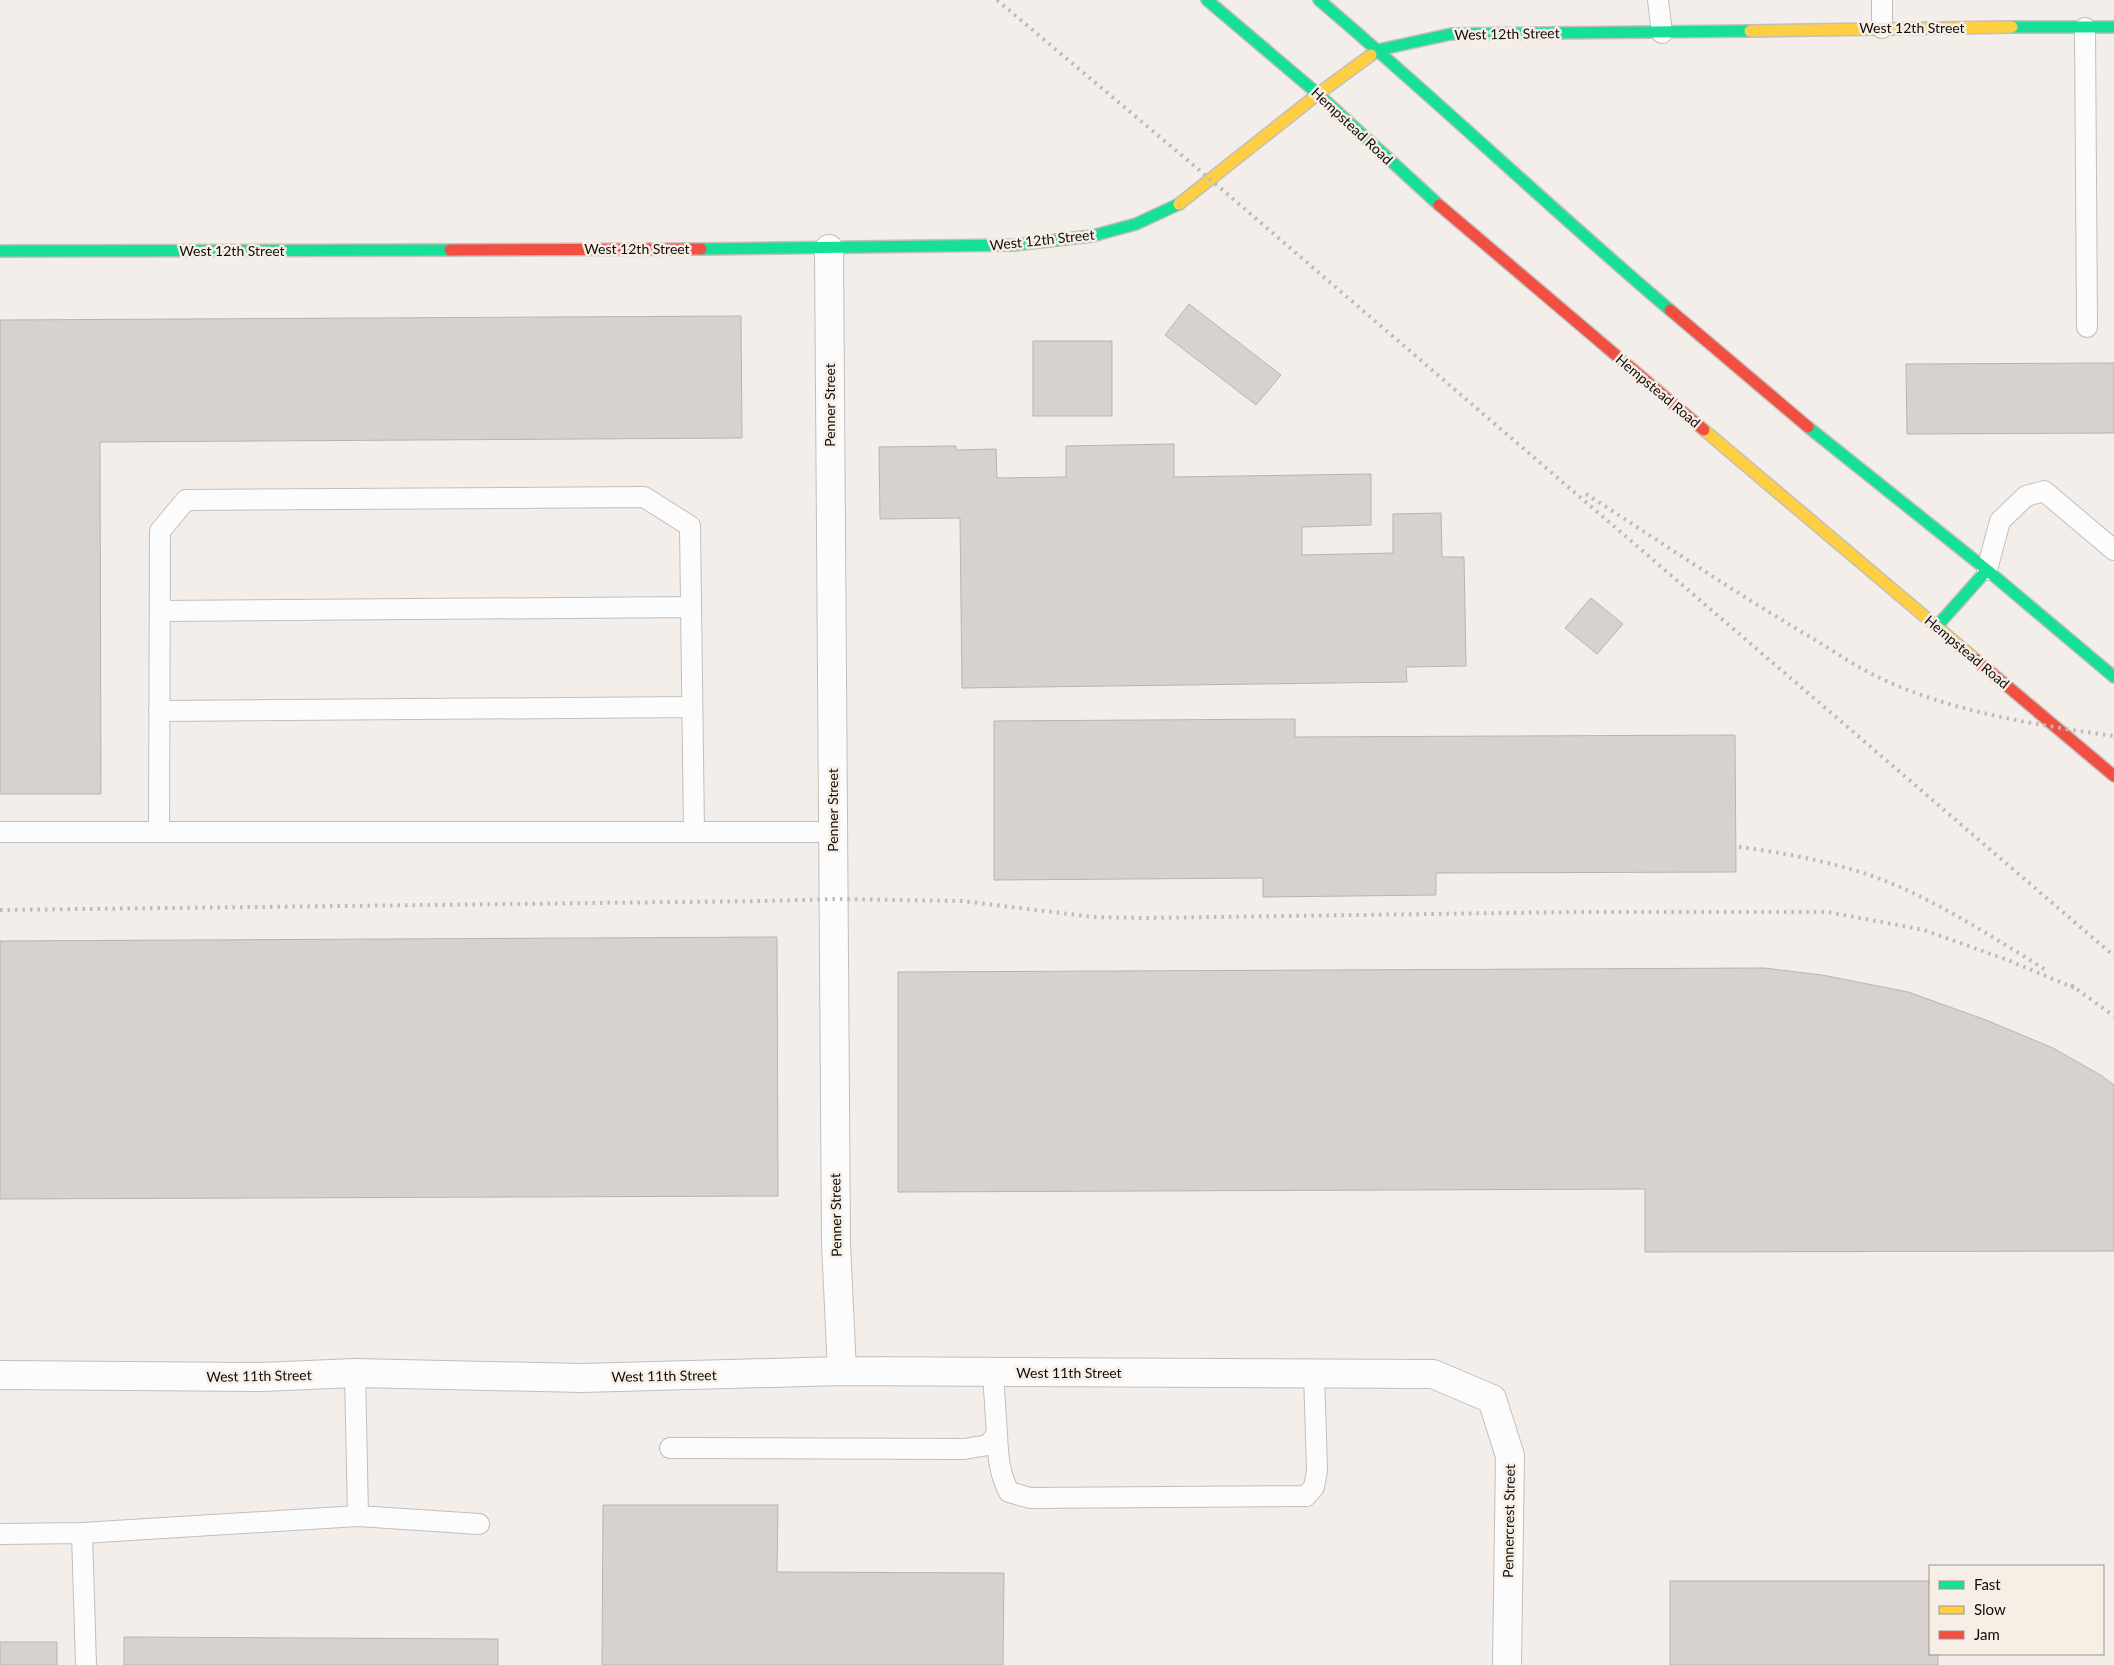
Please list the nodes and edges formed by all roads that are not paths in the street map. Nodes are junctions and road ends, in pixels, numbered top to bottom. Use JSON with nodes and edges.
{"nodes":[{"id":1,"x":1206,"y":0,"type":"edge"},
{"id":2,"x":1319,"y":0,"type":"edge"},
{"id":3,"x":1658,"y":0,"type":"edge"},
{"id":4,"x":1882,"y":0,"type":"edge"},
{"id":5,"x":2114,"y":27,"type":"edge"},
{"id":6,"x":1882,"y":28,"type":"junction"},
{"id":7,"x":2085,"y":28,"type":"junction"},
{"id":8,"x":1662,"y":33,"type":"junction"},
{"id":9,"x":1378,"y":50,"type":"junction"},
{"id":10,"x":1318,"y":94,"type":"junction"},
{"id":11,"x":829,"y":249,"type":"junction"},
{"id":12,"x":0,"y":252,"type":"edge"},
{"id":13,"x":2087,"y":328,"type":"dead end"},
{"id":14,"x":2114,"y":550,"type":"edge"},
{"id":15,"x":1987,"y":570,"type":"junction"},
{"id":16,"x":691,"y":608,"type":"junction"},
{"id":17,"x":160,"y":611,"type":"junction"},
{"id":18,"x":1937,"y":626,"type":"junction"},
{"id":19,"x":2114,"y":677,"type":"edge"},
{"id":20,"x":692,"y":707,"type":"junction"},
{"id":21,"x":159,"y":711,"type":"junction"},
{"id":22,"x":2085,"y":752,"type":"junction"},
{"id":23,"x":2104,"y":754,"type":"dead end"},
{"id":24,"x":2114,"y":776,"type":"edge"},
{"id":25,"x":0,"y":832,"type":"edge"},
{"id":26,"x":159,"y":832,"type":"junction"},
{"id":27,"x":694,"y":832,"type":"junction"},
{"id":28,"x":833,"y":832,"type":"junction"},
{"id":29,"x":842,"y":1372,"type":"junction"},
{"id":30,"x":1321,"y":1372,"type":"junction"},
{"id":31,"x":355,"y":1373,"type":"junction"},
{"id":32,"x":993,"y":1373,"type":"junction"},
{"id":33,"x":0,"y":1375,"type":"edge"},
{"id":34,"x":997,"y":1434,"type":"junction"},
{"id":35,"x":670,"y":1448,"type":"dead end"},
{"id":36,"x":358,"y":1516,"type":"junction"},
{"id":37,"x":479,"y":1524,"type":"dead end"},
{"id":38,"x":82,"y":1533,"type":"junction"},
{"id":39,"x":0,"y":1534,"type":"edge"},
{"id":40,"x":86,"y":1665,"type":"edge"},
{"id":41,"x":1507,"y":1665,"type":"edge"}],
"edges":[{"from":1,"to":10,"type":"main road","name":"Hempstead Road"},
{"from":2,"to":9,"type":"main road"},
{"from":3,"to":8,"type":"lane"},
{"from":4,"to":6,"type":"lane"},
{"from":5,"to":7,"type":"main road","name":"West 12th Street"},
{"from":6,"to":7,"type":"main road","name":"West 12th Street"},
{"from":6,"to":8,"type":"main road","name":"West 12th Street"},
{"from":7,"to":13,"type":"lane"},
{"from":8,"to":9,"type":"main road","name":"West 12th Street"},
{"from":9,"to":10,"type":"main road","name":"West 12th Street"},
{"from":9,"to":15,"type":"main road"},
{"from":10,"to":11,"type":"main road","name":"West 12th Street"},
{"from":10,"to":18,"type":"main road","name":"Hempstead Road"},
{"from":11,"to":12,"type":"main road","name":"West 12th Street"},
{"from":11,"to":28,"type":"street","name":"Penner Street"},
{"from":14,"to":15,"type":"lane"},
{"from":15,"to":18,"type":"main road"},
{"from":15,"to":19,"type":"main road"},
{"from":16,"to":17,"type":"lane"},
{"from":16,"to":17,"type":"lane"},
{"from":16,"to":20,"type":"lane"},
{"from":17,"to":21,"type":"lane"},
{"from":18,"to":22,"type":"main road","name":"Hempstead Road"},
{"from":20,"to":21,"type":"lane"},
{"from":20,"to":27,"type":"lane"},
{"from":21,"to":26,"type":"lane"},
{"from":22,"to":23,"type":"main road"},
{"from":22,"to":24,"type":"main road","name":"Hempstead Road"},
{"from":25,"to":26,"type":"lane"},
{"from":26,"to":27,"type":"lane"},
{"from":27,"to":28,"type":"lane"},
{"from":28,"to":29,"type":"street","name":"Penner Street"},
{"from":29,"to":31,"type":"street","name":"West 11th Street"},
{"from":29,"to":32,"type":"street","name":"West 11th Street"},
{"from":30,"to":32,"type":"street","name":"West 11th Street"},
{"from":30,"to":34,"type":"lane"},
{"from":30,"to":41,"type":"street","name":"Pennercrest Street"},
{"from":31,"to":33,"type":"street","name":"West 11th Street"},
{"from":31,"to":36,"type":"lane"},
{"from":32,"to":34,"type":"lane"},
{"from":34,"to":35,"type":"lane"},
{"from":36,"to":37,"type":"lane"},
{"from":36,"to":38,"type":"lane"},
{"from":38,"to":39,"type":"lane"},
{"from":38,"to":40,"type":"lane"}]}
